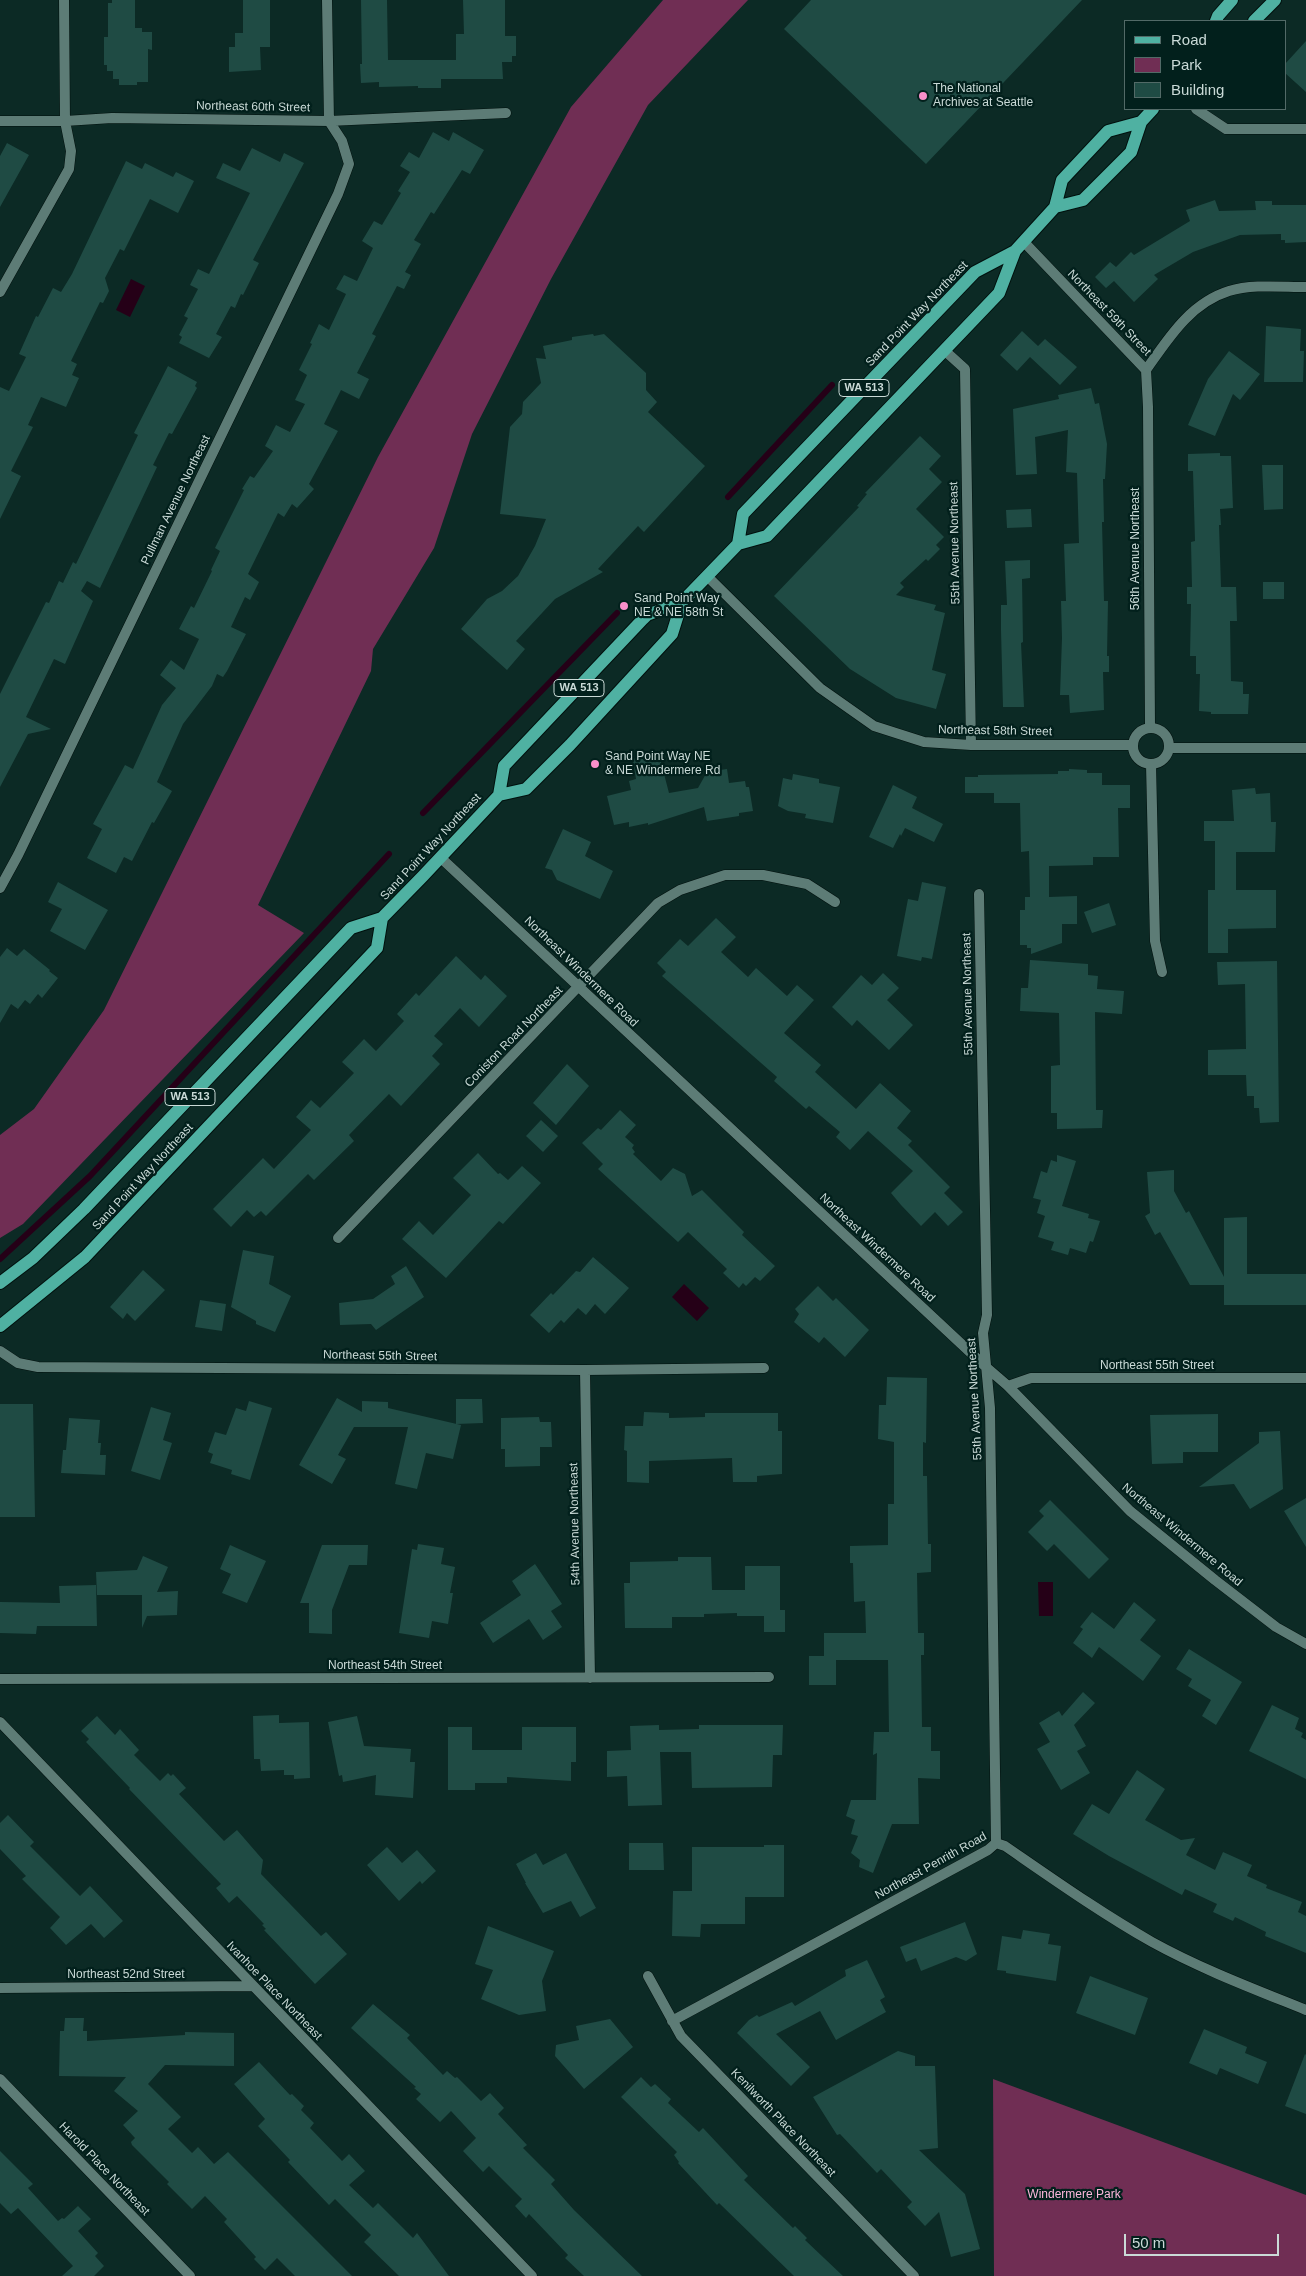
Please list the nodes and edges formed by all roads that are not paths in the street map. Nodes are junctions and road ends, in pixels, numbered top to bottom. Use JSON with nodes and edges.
{"nodes":[{"id":1,"x":64,"y":0,"type":"edge"},
{"id":2,"x":327,"y":0,"type":"edge"},
{"id":3,"x":1232,"y":0,"type":"edge"},
{"id":4,"x":1275,"y":0,"type":"edge"},
{"id":5,"x":1216,"y":20,"type":"edge"},
{"id":6,"x":1255,"y":20,"type":"edge"},
{"id":7,"x":1152,"y":110,"type":"edge"},
{"id":8,"x":1198,"y":110,"type":"edge"},
{"id":9,"x":506,"y":113,"type":"dead end"},
{"id":10,"x":0,"y":121,"type":"edge"},
{"id":11,"x":65,"y":121,"type":"junction"},
{"id":12,"x":330,"y":121,"type":"junction"},
{"id":13,"x":1141,"y":122,"type":"junction"},
{"id":14,"x":1306,"y":129,"type":"edge"},
{"id":15,"x":1055,"y":207,"type":"junction"},
{"id":16,"x":1019,"y":246,"type":"junction"},
{"id":17,"x":1306,"y":288,"type":"edge"},
{"id":18,"x":0,"y":292,"type":"edge"},
{"id":19,"x":944,"y":350,"type":"junction"},
{"id":20,"x":1146,"y":370,"type":"junction"},
{"id":21,"x":738,"y":544,"type":"junction"},
{"id":22,"x":708,"y":576,"type":"junction"},
{"id":23,"x":682,"y":602,"type":"junction"},
{"id":24,"x":1150,"y":727,"type":"junction"},
{"id":25,"x":971,"y":745,"type":"junction"},
{"id":26,"x":1132,"y":745,"type":"junction"},
{"id":27,"x":1169,"y":748,"type":"junction"},
{"id":28,"x":1306,"y":748,"type":"edge"},
{"id":29,"x":1151,"y":764,"type":"junction"},
{"id":30,"x":499,"y":795,"type":"junction"},
{"id":31,"x":441,"y":858,"type":"junction"},
{"id":32,"x":0,"y":888,"type":"edge"},
{"id":33,"x":979,"y":894,"type":"dead end"},
{"id":34,"x":835,"y":902,"type":"dead end"},
{"id":35,"x":382,"y":918,"type":"junction"},
{"id":36,"x":1162,"y":972,"type":"dead end"},
{"id":37,"x":579,"y":988,"type":"junction"},
{"id":38,"x":338,"y":1238,"type":"dead end"},
{"id":39,"x":0,"y":1283,"type":"edge"},
{"id":40,"x":0,"y":1326,"type":"edge"},
{"id":41,"x":0,"y":1351,"type":"edge"},
{"id":42,"x":986,"y":1367,"type":"junction"},
{"id":43,"x":764,"y":1368,"type":"dead end"},
{"id":44,"x":586,"y":1370,"type":"junction"},
{"id":45,"x":1306,"y":1378,"type":"edge"},
{"id":46,"x":1008,"y":1386,"type":"junction"},
{"id":47,"x":1306,"y":1644,"type":"edge"},
{"id":48,"x":769,"y":1676,"type":"dead end"},
{"id":49,"x":590,"y":1678,"type":"junction"},
{"id":50,"x":0,"y":1679,"type":"edge"},
{"id":51,"x":0,"y":1722,"type":"edge"},
{"id":52,"x":996,"y":1844,"type":"junction"},
{"id":53,"x":648,"y":1976,"type":"dead end"},
{"id":54,"x":252,"y":1986,"type":"junction"},
{"id":55,"x":0,"y":1988,"type":"edge"},
{"id":56,"x":1306,"y":2010,"type":"edge"},
{"id":57,"x":672,"y":2021,"type":"junction"},
{"id":58,"x":0,"y":2079,"type":"edge"},
{"id":59,"x":190,"y":2276,"type":"edge"},
{"id":60,"x":532,"y":2276,"type":"edge"},
{"id":61,"x":914,"y":2276,"type":"edge"}],
"edges":[{"from":1,"to":11,"type":"street"},
{"from":2,"to":12,"type":"street"},
{"from":3,"to":5,"type":"main road"},
{"from":4,"to":6,"type":"main road"},
{"from":7,"to":13,"type":"main road"},
{"from":8,"to":14,"type":"street"},
{"from":9,"to":12,"type":"street","name":"Northeast 60th Street"},
{"from":10,"to":11,"type":"street","name":"Northeast 60th Street"},
{"from":11,"to":12,"type":"street","name":"Northeast 60th Street"},
{"from":11,"to":18,"type":"street"},
{"from":12,"to":32,"type":"street","name":"Pullman Avenue Northeast"},
{"from":13,"to":15,"type":"main road"},
{"from":13,"to":15,"type":"main road","name":"Sand Point Way Northeast","number":"WA 513"},
{"from":15,"to":16,"type":"main road","name":"Sand Point Way Northeast","number":"WA 513"},
{"from":16,"to":19,"type":"main road","name":"Sand Point Way Northeast","number":"WA 513"},
{"from":16,"to":20,"type":"street","name":"Northeast 59th Street"},
{"from":16,"to":21,"type":"main road","name":"Sand Point Way Northeast","number":"WA 513"},
{"from":17,"to":20,"type":"street","name":"Northeast 59th Street"},
{"from":19,"to":21,"type":"main road","name":"Sand Point Way Northeast","number":"WA 513"},
{"from":19,"to":25,"type":"street","name":"55th Avenue Northeast"},
{"from":20,"to":24,"type":"street","name":"56th Avenue Northeast"},
{"from":21,"to":22,"type":"main road","name":"Sand Point Way Northeast","number":"WA 513"},
{"from":22,"to":23,"type":"main road","name":"Sand Point Way Northeast","number":"WA 513"},
{"from":22,"to":25,"type":"street","name":"Northeast 58th Street"},
{"from":23,"to":30,"type":"main road","name":"Sand Point Way Northeast","number":"WA 513"},
{"from":23,"to":30,"type":"main road","name":"Sand Point Way Northeast","number":"WA 513"},
{"from":24,"to":26,"type":"street"},
{"from":24,"to":27,"type":"street"},
{"from":25,"to":26,"type":"street","name":"Northeast 58th Street"},
{"from":26,"to":29,"type":"street"},
{"from":27,"to":28,"type":"street"},
{"from":27,"to":29,"type":"street"},
{"from":29,"to":36,"type":"street"},
{"from":30,"to":31,"type":"main road","name":"Sand Point Way Northeast","number":"WA 513"},
{"from":31,"to":35,"type":"main road","name":"Sand Point Way Northeast","number":"WA 513"},
{"from":31,"to":37,"type":"street","name":"Northeast Windermere Road"},
{"from":33,"to":42,"type":"street","name":"55th Avenue Northeast"},
{"from":34,"to":37,"type":"street","name":"Coniston Road Northeast"},
{"from":35,"to":39,"type":"main road","name":"Sand Point Way Northeast","number":"WA 513"},
{"from":35,"to":40,"type":"main road","name":"Sand Point Way Northeast","number":"WA 513"},
{"from":37,"to":38,"type":"street","name":"Coniston Road Northeast"},
{"from":37,"to":42,"type":"street","name":"Northeast Windermere Road"},
{"from":41,"to":44,"type":"street","name":"Northeast 55th Street"},
{"from":42,"to":46,"type":"street","name":"Northeast Windermere Road"},
{"from":42,"to":52,"type":"street","name":"55th Avenue Northeast"},
{"from":43,"to":44,"type":"street","name":"Northeast 55th Street"},
{"from":44,"to":49,"type":"street","name":"54th Avenue Northeast"},
{"from":45,"to":46,"type":"street","name":"Northeast 55th Street"},
{"from":46,"to":47,"type":"street","name":"Northeast Windermere Road"},
{"from":48,"to":49,"type":"street","name":"Northeast 54th Street"},
{"from":49,"to":50,"type":"street","name":"Northeast 54th Street"},
{"from":51,"to":54,"type":"street","name":"Ivanhoe Place Northeast"},
{"from":52,"to":56,"type":"street","name":"Northeast Penrith Road"},
{"from":52,"to":57,"type":"street","name":"Northeast Penrith Road"},
{"from":53,"to":57,"type":"street","name":"Kenilworth Place Northeast"},
{"from":54,"to":55,"type":"street","name":"Northeast 52nd Street"},
{"from":54,"to":60,"type":"street","name":"Ivanhoe Place Northeast"},
{"from":57,"to":61,"type":"street","name":"Kenilworth Place Northeast"},
{"from":58,"to":59,"type":"street","name":"Harold Place Northeast"}]}
